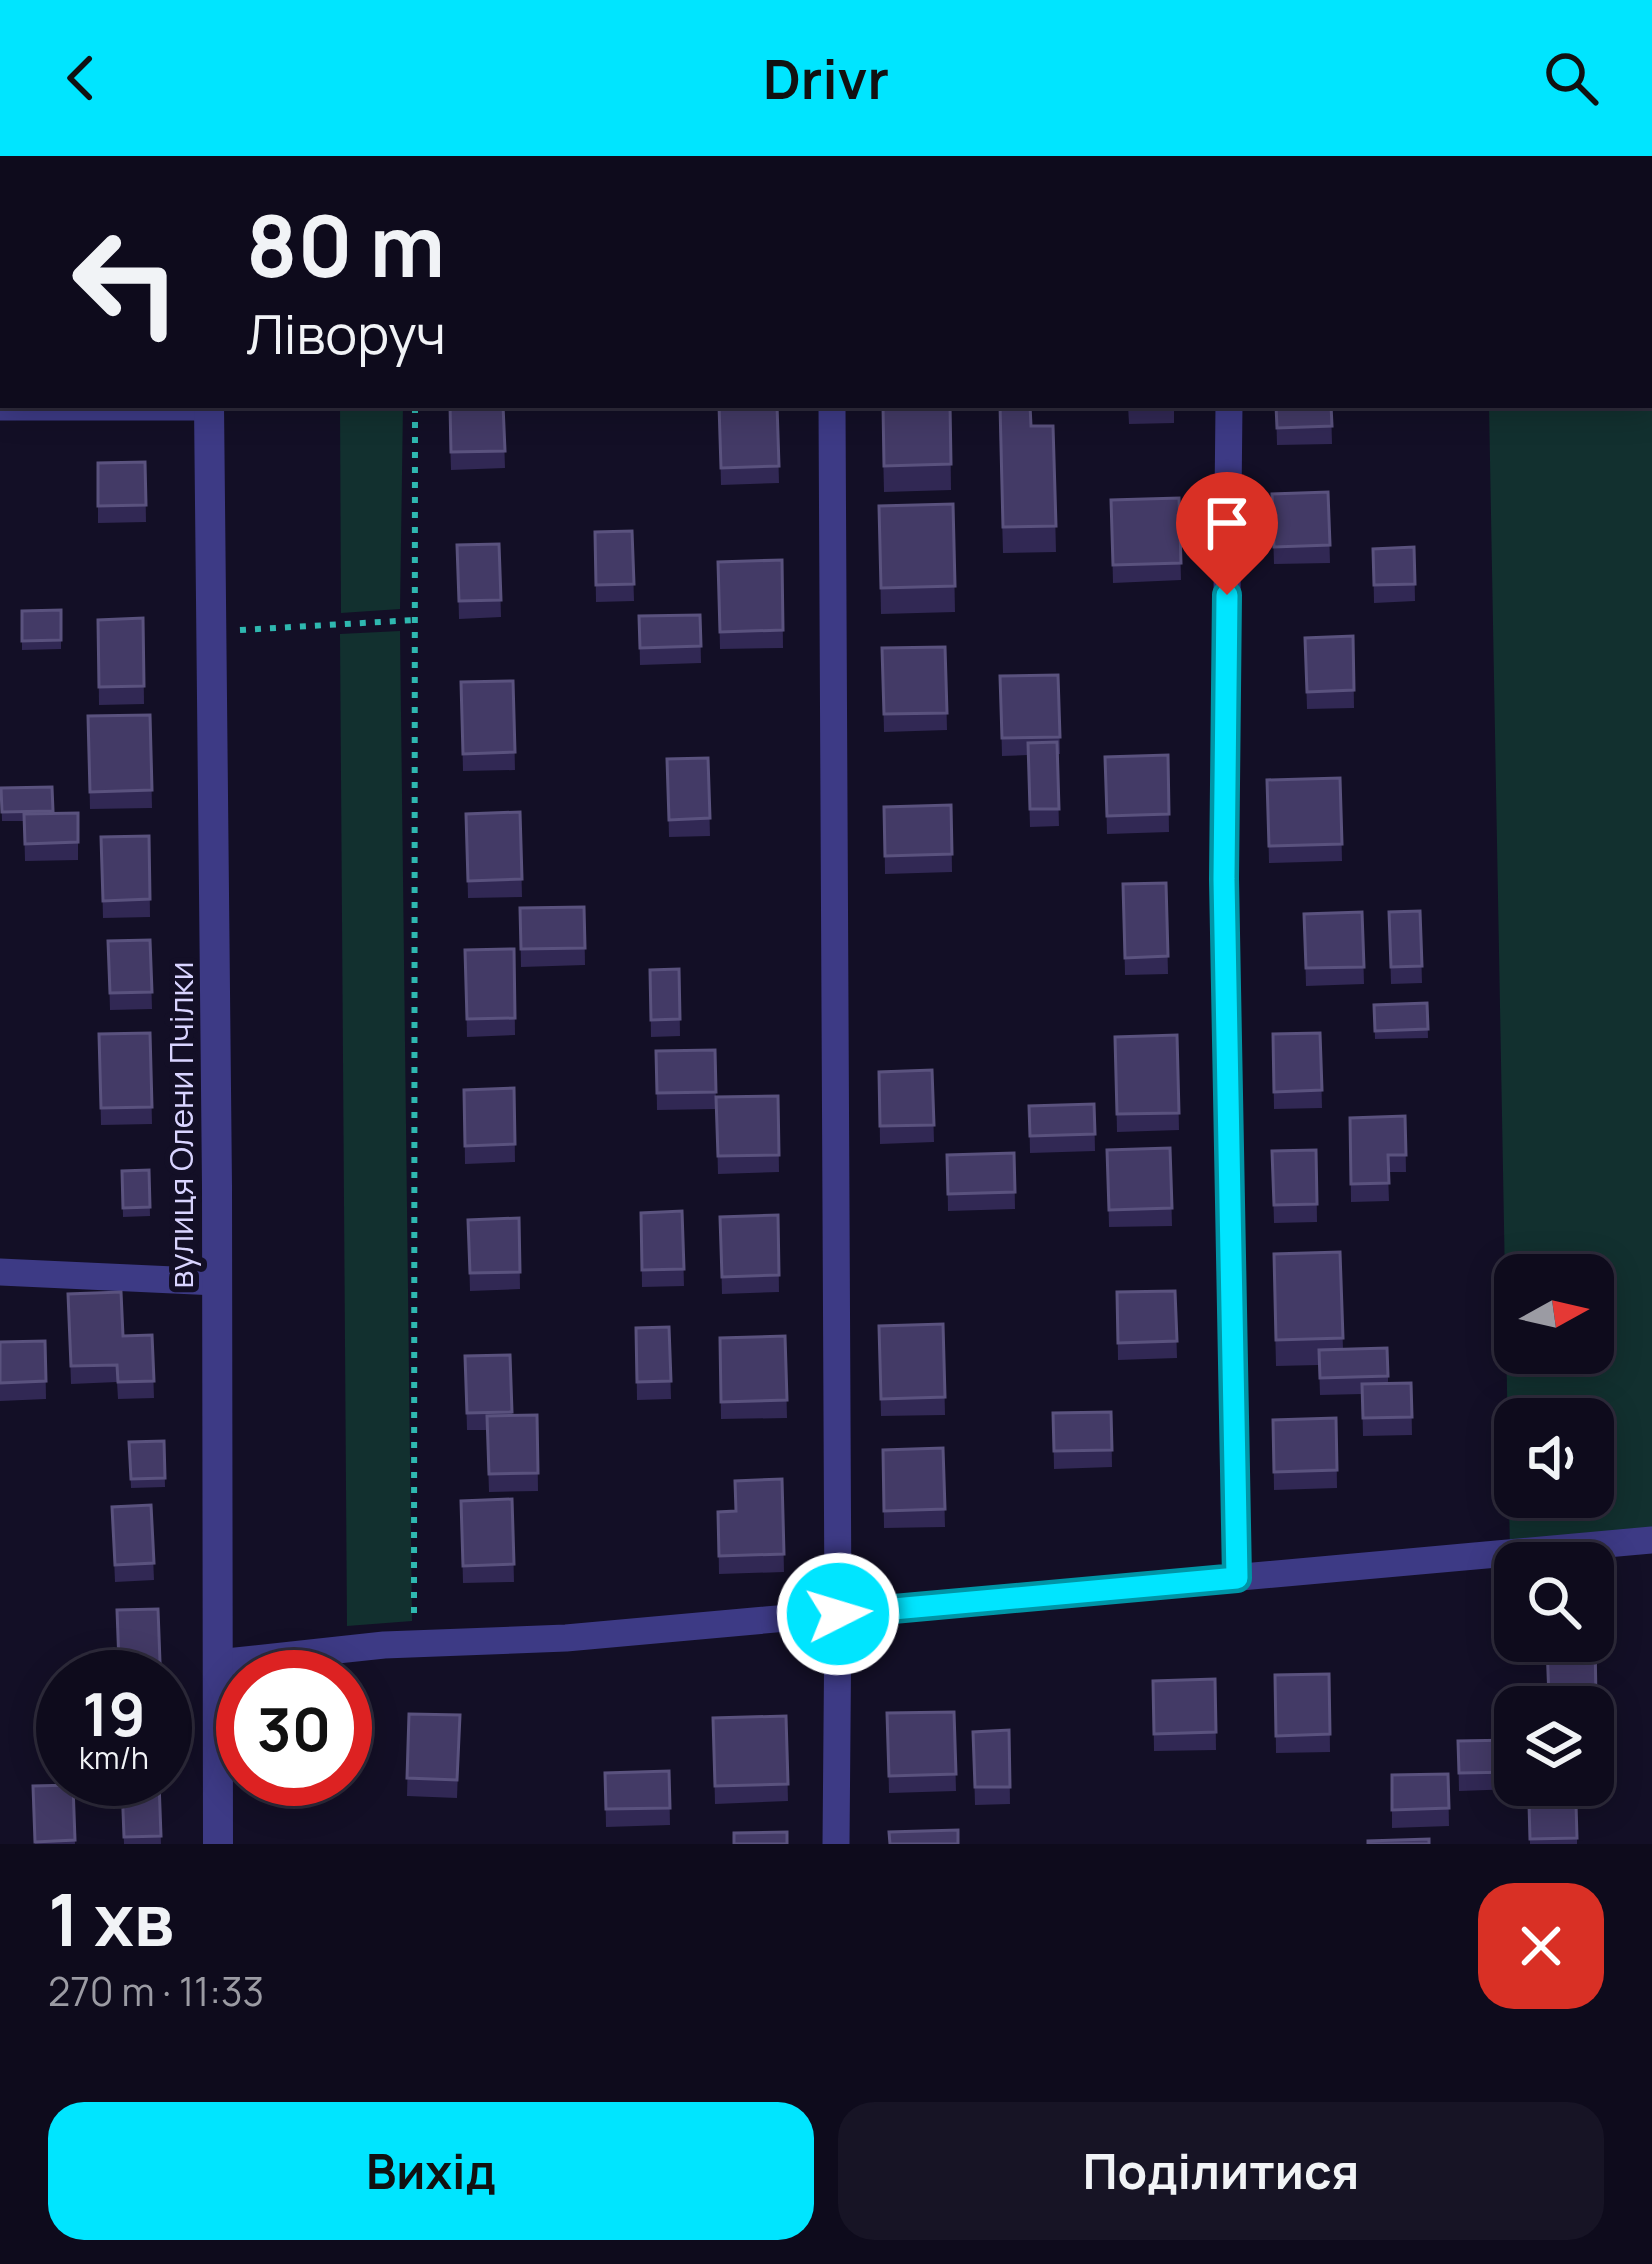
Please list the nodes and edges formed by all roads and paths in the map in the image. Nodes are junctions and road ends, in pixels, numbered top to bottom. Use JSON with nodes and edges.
{"nodes":[{"id":1,"x":209,"y":408,"type":"edge"},
{"id":2,"x":415,"y":408,"type":"edge"},
{"id":3,"x":832,"y":408,"type":"edge"},
{"id":4,"x":1229,"y":408,"type":"edge"},
{"id":5,"x":415,"y":620,"type":"junction"},
{"id":6,"x":212,"y":632,"type":"junction"},
{"id":7,"x":0,"y":1272,"type":"edge"},
{"id":8,"x":217,"y":1282,"type":"junction"},
{"id":9,"x":1652,"y":1540,"type":"edge"},
{"id":10,"x":1237,"y":1578,"type":"junction"},
{"id":11,"x":838,"y":1614,"type":"junction"},
{"id":12,"x":414,"y":1644,"type":"junction"},
{"id":13,"x":218,"y":1650,"type":"edge"},
{"id":14,"x":352,"y":1650,"type":"edge"},
{"id":15,"x":218,"y":1806,"type":"edge"},
{"id":16,"x":218,"y":1844,"type":"edge"},
{"id":17,"x":836,"y":1844,"type":"edge"}],
"edges":[{"from":1,"to":6,"type":"street","name":"вулиця Олени Пчілки"},
{"from":2,"to":5,"type":"path"},
{"from":3,"to":11,"type":"street"},
{"from":4,"to":10,"type":"street"},
{"from":5,"to":6,"type":"path"},
{"from":5,"to":12,"type":"path"},
{"from":6,"to":8,"type":"street","name":"вулиця Олени Пчілки"},
{"from":7,"to":8,"type":"street"},
{"from":8,"to":13,"type":"street","name":"вулиця Олени Пчілки"},
{"from":9,"to":10,"type":"street"},
{"from":10,"to":11,"type":"street"},
{"from":11,"to":12,"type":"street"},
{"from":11,"to":17,"type":"street"},
{"from":12,"to":14,"type":"street"},
{"from":15,"to":16,"type":"street","name":"вулиця Олени Пчілки"}]}
